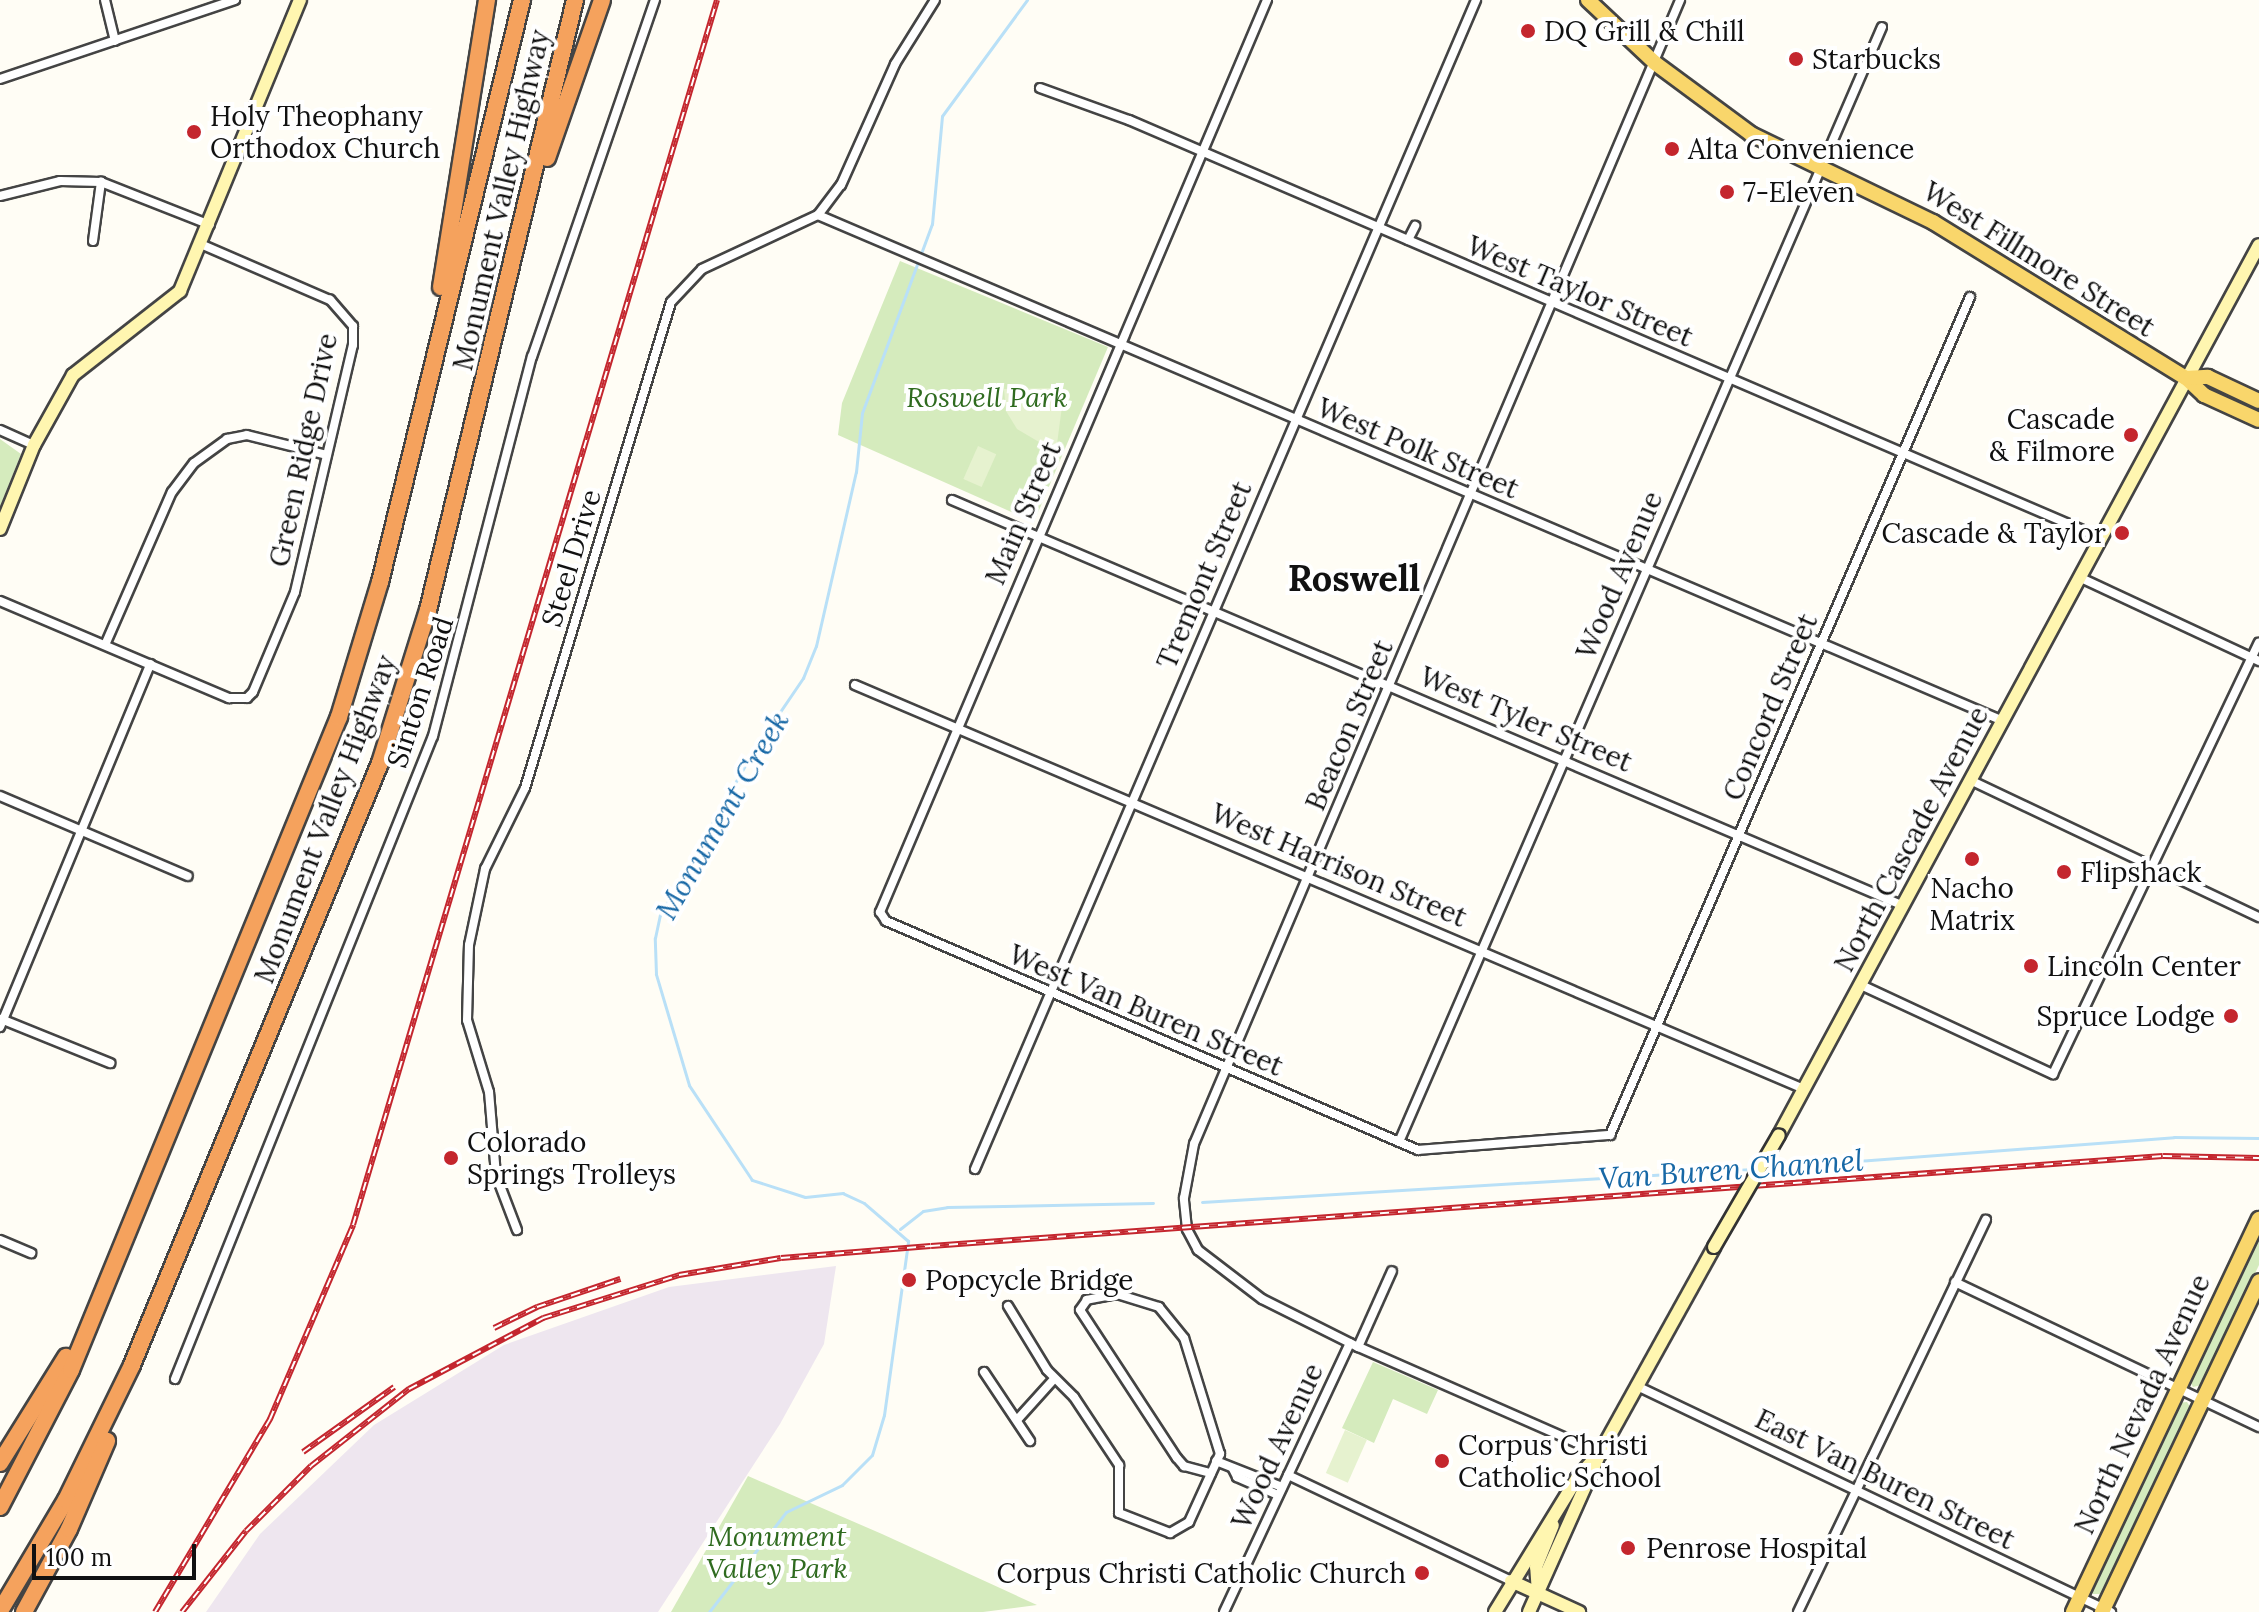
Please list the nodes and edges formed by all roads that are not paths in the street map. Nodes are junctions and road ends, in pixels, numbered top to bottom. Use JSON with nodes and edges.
{"nodes":[{"id":1,"x":105,"y":0,"type":"edge"},
{"id":2,"x":235,"y":0,"type":"edge"},
{"id":3,"x":487,"y":0,"type":"edge"},
{"id":4,"x":522,"y":0,"type":"edge"},
{"id":5,"x":575,"y":0,"type":"edge"},
{"id":6,"x":602,"y":0,"type":"edge"},
{"id":7,"x":655,"y":0,"type":"edge"},
{"id":8,"x":935,"y":0,"type":"edge"},
{"id":9,"x":1267,"y":0,"type":"edge"},
{"id":10,"x":1476,"y":0,"type":"edge"},
{"id":11,"x":1588,"y":0,"type":"edge"},
{"id":12,"x":1680,"y":0,"type":"edge"},
{"id":13,"x":297,"y":1,"type":"edge"},
{"id":14,"x":1882,"y":27,"type":"dead end"},
{"id":15,"x":115,"y":41,"type":"junction"},
{"id":16,"x":1655,"y":63,"type":"junction"},
{"id":17,"x":0,"y":79,"type":"edge"},
{"id":18,"x":1040,"y":88,"type":"dead end"},
{"id":19,"x":1203,"y":152,"type":"junction"},
{"id":20,"x":1818,"y":168,"type":"junction"},
{"id":21,"x":101,"y":182,"type":"junction"},
{"id":22,"x":0,"y":196,"type":"edge"},
{"id":23,"x":818,"y":215,"type":"junction"},
{"id":24,"x":210,"y":225,"type":"junction"},
{"id":25,"x":1415,"y":226,"type":"dead end"},
{"id":26,"x":521,"y":228,"type":"junction"},
{"id":27,"x":1378,"y":228,"type":"junction"},
{"id":28,"x":1408,"y":240,"type":"junction"},
{"id":29,"x":93,"y":241,"type":"dead end"},
{"id":30,"x":203,"y":245,"type":"junction"},
{"id":31,"x":2259,"y":245,"type":"edge"},
{"id":32,"x":1970,"y":297,"type":"dead end"},
{"id":33,"x":1553,"y":303,"type":"junction"},
{"id":34,"x":1120,"y":343,"type":"junction"},
{"id":35,"x":431,"y":368,"type":"junction"},
{"id":36,"x":2186,"y":378,"type":"junction"},
{"id":37,"x":1727,"y":379,"type":"junction"},
{"id":38,"x":2259,"y":401,"type":"edge"},
{"id":39,"x":1296,"y":420,"type":"junction"},
{"id":40,"x":2259,"y":420,"type":"edge"},
{"id":41,"x":0,"y":430,"type":"edge"},
{"id":42,"x":34,"y":445,"type":"junction"},
{"id":43,"x":1904,"y":453,"type":"junction"},
{"id":44,"x":327,"y":455,"type":"junction"},
{"id":45,"x":1471,"y":495,"type":"junction"},
{"id":46,"x":952,"y":500,"type":"dead end"},
{"id":47,"x":0,"y":529,"type":"edge"},
{"id":48,"x":1038,"y":535,"type":"junction"},
{"id":49,"x":2101,"y":538,"type":"junction"},
{"id":50,"x":1647,"y":568,"type":"junction"},
{"id":51,"x":2079,"y":577,"type":"junction"},
{"id":52,"x":0,"y":601,"type":"edge"},
{"id":53,"x":1213,"y":609,"type":"junction"},
{"id":54,"x":1821,"y":642,"type":"junction"},
{"id":55,"x":2259,"y":643,"type":"edge"},
{"id":56,"x":105,"y":645,"type":"junction"},
{"id":57,"x":2256,"y":660,"type":"edge"},
{"id":58,"x":150,"y":664,"type":"junction"},
{"id":59,"x":855,"y":685,"type":"dead end"},
{"id":60,"x":1390,"y":686,"type":"junction"},
{"id":61,"x":2001,"y":720,"type":"junction"},
{"id":62,"x":956,"y":726,"type":"junction"},
{"id":63,"x":1564,"y":759,"type":"junction"},
{"id":64,"x":1970,"y":780,"type":"junction"},
{"id":65,"x":0,"y":796,"type":"edge"},
{"id":66,"x":1132,"y":800,"type":"junction"},
{"id":67,"x":81,"y":831,"type":"junction"},
{"id":68,"x":1738,"y":835,"type":"junction"},
{"id":69,"x":2150,"y":866,"type":"junction"},
{"id":70,"x":1308,"y":875,"type":"junction"},
{"id":71,"x":188,"y":876,"type":"dead end"},
{"id":72,"x":1904,"y":906,"type":"junction"},
{"id":73,"x":880,"y":912,"type":"joint"},
{"id":74,"x":2259,"y":917,"type":"edge"},
{"id":75,"x":1482,"y":951,"type":"junction"},
{"id":76,"x":1861,"y":985,"type":"junction"},
{"id":77,"x":1051,"y":993,"type":"junction"},
{"id":78,"x":1,"y":1022,"type":"edge"},
{"id":79,"x":1658,"y":1027,"type":"junction"},
{"id":80,"x":110,"y":1063,"type":"dead end"},
{"id":81,"x":1226,"y":1069,"type":"junction"},
{"id":82,"x":1804,"y":1089,"type":"junction"},
{"id":83,"x":1610,"y":1135,"type":"joint"},
{"id":84,"x":1399,"y":1142,"type":"junction"},
{"id":85,"x":975,"y":1169,"type":"dead end"},
{"id":86,"x":2259,"y":1219,"type":"edge"},
{"id":87,"x":1986,"y":1220,"type":"dead end"},
{"id":88,"x":517,"y":1230,"type":"dead end"},
{"id":89,"x":0,"y":1240,"type":"edge"},
{"id":90,"x":31,"y":1253,"type":"dead end"},
{"id":91,"x":1392,"y":1271,"type":"dead end"},
{"id":92,"x":2259,"y":1281,"type":"edge"},
{"id":93,"x":108,"y":1282,"type":"junction"},
{"id":94,"x":1955,"y":1282,"type":"junction"},
{"id":95,"x":1008,"y":1306,"type":"dead end"},
{"id":96,"x":1354,"y":1345,"type":"junction"},
{"id":97,"x":132,"y":1365,"type":"junction"},
{"id":98,"x":984,"y":1372,"type":"dead end"},
{"id":99,"x":175,"y":1379,"type":"dead end"},
{"id":100,"x":1054,"y":1379,"type":"junction"},
{"id":101,"x":1639,"y":1387,"type":"junction"},
{"id":102,"x":2178,"y":1389,"type":"junction"},
{"id":103,"x":2201,"y":1400,"type":"junction"},
{"id":104,"x":1017,"y":1420,"type":"junction"},
{"id":105,"x":2259,"y":1427,"type":"edge"},
{"id":106,"x":1030,"y":1441,"type":"dead end"},
{"id":107,"x":1600,"y":1453,"type":"junction"},
{"id":108,"x":1216,"y":1461,"type":"junction"},
{"id":109,"x":0,"y":1463,"type":"edge"},
{"id":110,"x":1211,"y":1473,"type":"junction"},
{"id":111,"x":1288,"y":1475,"type":"junction"},
{"id":112,"x":1857,"y":1490,"type":"junction"},
{"id":113,"x":1280,"y":1491,"type":"junction"},
{"id":114,"x":1562,"y":1500,"type":"junction"},
{"id":115,"x":0,"y":1507,"type":"edge"},
{"id":116,"x":1511,"y":1581,"type":"junction"},
{"id":117,"x":1538,"y":1593,"type":"junction"},
{"id":118,"x":2079,"y":1598,"type":"junction"},
{"id":119,"x":0,"y":1611,"type":"edge"},
{"id":120,"x":2105,"y":1611,"type":"edge"},
{"id":121,"x":24,"y":1612,"type":"edge"},
{"id":122,"x":1224,"y":1612,"type":"edge"},
{"id":123,"x":1495,"y":1612,"type":"edge"},
{"id":124,"x":1529,"y":1612,"type":"edge"},
{"id":125,"x":1579,"y":1612,"type":"edge"},
{"id":126,"x":1798,"y":1612,"type":"edge"},
{"id":127,"x":2073,"y":1612,"type":"edge"}],
"edges":[{"from":1,"to":15,"type":"street"},
{"from":2,"to":15,"type":"street"},
{"from":3,"to":35,"type":"highway"},
{"from":4,"to":35,"type":"highway","name":"Monument Valley Highway"},
{"from":5,"to":26,"type":"highway","name":"Monument Valley Highway"},
{"from":6,"to":26,"type":"highway"},
{"from":7,"to":99,"type":"street","name":"Sinton Road"},
{"from":8,"to":23,"type":"street","name":"Steel Drive"},
{"from":9,"to":19,"type":"street","name":"Main Street"},
{"from":10,"to":27,"type":"street","name":"Tremont Street"},
{"from":11,"to":16,"type":"main road","name":"West Fillmore Street"},
{"from":12,"to":16,"type":"street","name":"Beacon Street"},
{"from":13,"to":24,"type":"main road"},
{"from":14,"to":20,"type":"street","name":"Wood Avenue"},
{"from":15,"to":17,"type":"street"},
{"from":16,"to":20,"type":"main road","name":"West Fillmore Street"},
{"from":16,"to":33,"type":"street","name":"Beacon Street"},
{"from":18,"to":19,"type":"street","name":"West Taylor Street"},
{"from":19,"to":27,"type":"street","name":"West Taylor Street"},
{"from":19,"to":34,"type":"street","name":"Main Street"},
{"from":20,"to":36,"type":"main road","name":"West Fillmore Street"},
{"from":20,"to":37,"type":"street","name":"Wood Avenue"},
{"from":21,"to":22,"type":"street"},
{"from":21,"to":24,"type":"street"},
{"from":21,"to":29,"type":"street"},
{"from":23,"to":34,"type":"street","name":"West Polk Street"},
{"from":23,"to":88,"type":"street","name":"Steel Drive"},
{"from":24,"to":30,"type":"main road"},
{"from":25,"to":28,"type":"street"},
{"from":26,"to":97,"type":"highway","name":"Monument Valley Highway"},
{"from":27,"to":28,"type":"street","name":"West Taylor Street"},
{"from":27,"to":39,"type":"street","name":"Tremont Street"},
{"from":28,"to":33,"type":"street","name":"West Taylor Street"},
{"from":30,"to":42,"type":"main road"},
{"from":30,"to":44,"type":"street","name":"Green Ridge Drive"},
{"from":31,"to":36,"type":"main road","name":"North Cascade Avenue"},
{"from":32,"to":43,"type":"street","name":"Concord Street"},
{"from":33,"to":37,"type":"street","name":"West Taylor Street"},
{"from":33,"to":45,"type":"street","name":"Beacon Street"},
{"from":34,"to":39,"type":"street","name":"West Polk Street"},
{"from":34,"to":48,"type":"street","name":"Main Street"},
{"from":35,"to":93,"type":"highway","name":"Monument Valley Highway"},
{"from":36,"to":38,"type":"main road"},
{"from":36,"to":40,"type":"main road","name":"West Fillmore Street"},
{"from":36,"to":49,"type":"main road","name":"North Cascade Avenue"},
{"from":37,"to":43,"type":"street","name":"West Taylor Street"},
{"from":37,"to":50,"type":"street","name":"Wood Avenue"},
{"from":39,"to":45,"type":"street","name":"West Polk Street"},
{"from":39,"to":53,"type":"street","name":"Tremont Street"},
{"from":41,"to":42,"type":"street"},
{"from":42,"to":47,"type":"main road"},
{"from":43,"to":49,"type":"street","name":"West Taylor Street"},
{"from":43,"to":54,"type":"street","name":"Concord Street"},
{"from":44,"to":56,"type":"street"},
{"from":44,"to":58,"type":"street","name":"Green Ridge Drive"},
{"from":45,"to":50,"type":"street","name":"West Polk Street"},
{"from":45,"to":60,"type":"street","name":"Beacon Street"},
{"from":46,"to":48,"type":"street","name":"West Tyler Street"},
{"from":48,"to":53,"type":"street","name":"West Tyler Street"},
{"from":48,"to":62,"type":"street","name":"Main Street"},
{"from":49,"to":51,"type":"main road","name":"North Cascade Avenue"},
{"from":50,"to":54,"type":"street","name":"West Polk Street"},
{"from":50,"to":63,"type":"street","name":"Wood Avenue"},
{"from":51,"to":57,"type":"street"},
{"from":51,"to":61,"type":"main road","name":"North Cascade Avenue"},
{"from":52,"to":56,"type":"street"},
{"from":53,"to":60,"type":"street","name":"West Tyler Street"},
{"from":53,"to":66,"type":"street","name":"Tremont Street"},
{"from":54,"to":61,"type":"street","name":"West Polk Street"},
{"from":54,"to":68,"type":"street","name":"Concord Street"},
{"from":55,"to":57,"type":"street"},
{"from":56,"to":58,"type":"street"},
{"from":57,"to":69,"type":"street"},
{"from":58,"to":67,"type":"street"},
{"from":59,"to":62,"type":"street","name":"West Harrison Street"},
{"from":60,"to":63,"type":"street","name":"West Tyler Street"},
{"from":60,"to":70,"type":"street","name":"Beacon Street"},
{"from":61,"to":64,"type":"main road","name":"North Cascade Avenue"},
{"from":62,"to":66,"type":"street","name":"West Harrison Street"},
{"from":62,"to":73,"type":"street","name":"Main Street"},
{"from":63,"to":68,"type":"street","name":"West Tyler Street"},
{"from":63,"to":75,"type":"street","name":"Wood Avenue"},
{"from":64,"to":69,"type":"street"},
{"from":64,"to":72,"type":"main road","name":"North Cascade Avenue"},
{"from":65,"to":67,"type":"street"},
{"from":66,"to":70,"type":"street","name":"West Harrison Street"},
{"from":66,"to":77,"type":"street","name":"Tremont Street"},
{"from":67,"to":71,"type":"street"},
{"from":67,"to":78,"type":"street"},
{"from":68,"to":72,"type":"street","name":"West Tyler Street"},
{"from":68,"to":79,"type":"street","name":"Concord Street"},
{"from":69,"to":74,"type":"street"},
{"from":69,"to":76,"type":"street"},
{"from":70,"to":75,"type":"street","name":"West Harrison Street"},
{"from":70,"to":81,"type":"street","name":"Beacon Street"},
{"from":72,"to":76,"type":"main road","name":"North Cascade Avenue"},
{"from":73,"to":77,"type":"street","name":"West Van Buren Street"},
{"from":75,"to":79,"type":"street","name":"West Harrison Street"},
{"from":75,"to":84,"type":"street","name":"Wood Avenue"},
{"from":76,"to":82,"type":"main road","name":"North Cascade Avenue"},
{"from":77,"to":81,"type":"street","name":"West Van Buren Street"},
{"from":77,"to":85,"type":"street","name":"Tremont Street"},
{"from":78,"to":80,"type":"street"},
{"from":79,"to":82,"type":"street","name":"West Harrison Street"},
{"from":79,"to":83,"type":"street","name":"Concord Street"},
{"from":81,"to":84,"type":"street","name":"West Van Buren Street"},
{"from":81,"to":96,"type":"street","name":"Beacon Street"},
{"from":82,"to":101,"type":"main road","name":"North Cascade Avenue","bridge":true},
{"from":83,"to":84,"type":"street","name":"West Van Buren Street"},
{"from":86,"to":102,"type":"main road","name":"North Nevada Avenue"},
{"from":87,"to":94,"type":"street"},
{"from":89,"to":90,"type":"street"},
{"from":91,"to":96,"type":"street","name":"Wood Avenue"},
{"from":92,"to":103,"type":"main road","name":"North Nevada Avenue"},
{"from":93,"to":109,"type":"highway"},
{"from":93,"to":115,"type":"highway","name":"Monument Valley Highway"},
{"from":94,"to":102,"type":"street"},
{"from":94,"to":112,"type":"street"},
{"from":95,"to":100,"type":"street"},
{"from":96,"to":107,"type":"street"},
{"from":96,"to":111,"type":"street","name":"Wood Avenue"},
{"from":97,"to":119,"type":"highway","name":"Monument Valley Highway"},
{"from":97,"to":121,"type":"highway"},
{"from":98,"to":104,"type":"street"},
{"from":100,"to":104,"type":"street"},
{"from":100,"to":110,"type":"street"},
{"from":101,"to":107,"type":"main road","name":"North Cascade Avenue"},
{"from":101,"to":112,"type":"street","name":"East Van Buren Street"},
{"from":102,"to":103,"type":"street"},
{"from":102,"to":118,"type":"main road","name":"North Nevada Avenue"},
{"from":103,"to":105,"type":"street"},
{"from":103,"to":120,"type":"main road","name":"North Nevada Avenue"},
{"from":104,"to":106,"type":"street"},
{"from":107,"to":114,"type":"main road","name":"North Cascade Avenue"},
{"from":107,"to":117,"type":"main road","name":"North Cascade Avenue"},
{"from":108,"to":110,"type":"street"},
{"from":108,"to":110,"type":"street"},
{"from":108,"to":113,"type":"street"},
{"from":111,"to":113,"type":"street","name":"Wood Avenue"},
{"from":111,"to":116,"type":"street"},
{"from":112,"to":118,"type":"street","name":"East Van Buren Street"},
{"from":112,"to":126,"type":"street"},
{"from":113,"to":122,"type":"street","name":"Wood Avenue"},
{"from":114,"to":116,"type":"main road","name":"North Cascade Avenue"},
{"from":114,"to":117,"type":"main road"},
{"from":116,"to":117,"type":"main road"},
{"from":116,"to":123,"type":"main road","name":"North Cascade Avenue"},
{"from":117,"to":124,"type":"main road","name":"North Cascade Avenue"},
{"from":117,"to":125,"type":"main road"},
{"from":118,"to":120,"type":"street","name":"East Van Buren Street"},
{"from":118,"to":127,"type":"main road","name":"North Nevada Avenue"}]}
